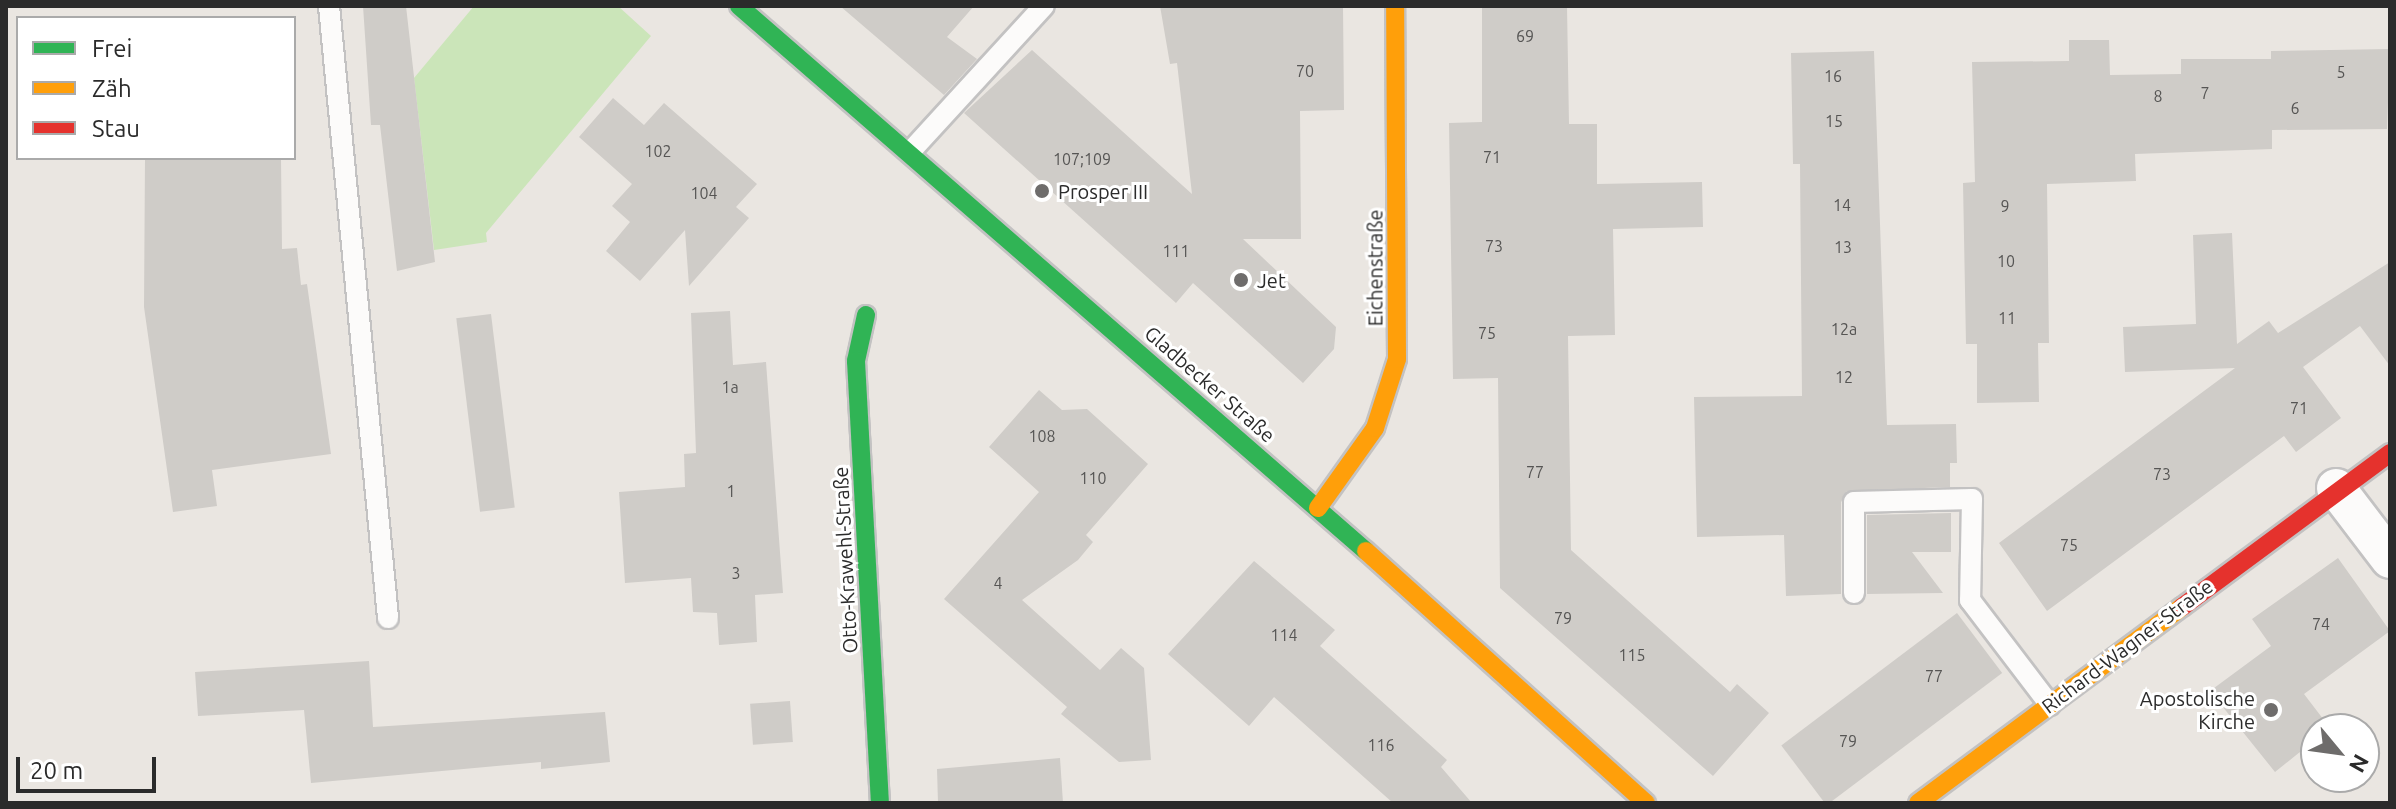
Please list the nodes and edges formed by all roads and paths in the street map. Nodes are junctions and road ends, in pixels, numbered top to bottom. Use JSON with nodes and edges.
{"nodes":[{"id":1,"x":329,"y":6,"type":"edge"},
{"id":2,"x":739,"y":6,"type":"edge"},
{"id":3,"x":1044,"y":6,"type":"edge"},
{"id":4,"x":1395,"y":6,"type":"edge"},
{"id":5,"x":910,"y":152,"type":"junction"},
{"id":6,"x":866,"y":315,"type":"dead end"},
{"id":7,"x":2390,"y":453,"type":"edge"},
{"id":8,"x":2336,"y":488,"type":"junction"},
{"id":9,"x":1318,"y":508,"type":"junction"},
{"id":10,"x":2390,"y":559,"type":"edge"},
{"id":11,"x":1854,"y":593,"type":"dead end"},
{"id":12,"x":388,"y":618,"type":"dead end"},
{"id":13,"x":2050,"y":705,"type":"junction"},
{"id":14,"x":880,"y":803,"type":"edge"},
{"id":15,"x":1646,"y":803,"type":"edge"},
{"id":16,"x":1918,"y":803,"type":"edge"}],
"edges":[{"from":1,"to":12,"type":"lane"},
{"from":2,"to":5,"type":"street","name":"Gladbecker Straße"},
{"from":3,"to":5,"type":"lane"},
{"from":4,"to":9,"type":"street","name":"Eichenstraße"},
{"from":5,"to":9,"type":"street","name":"Gladbecker Straße"},
{"from":6,"to":14,"type":"street","name":"Otto-Krawehl-Straße"},
{"from":7,"to":8,"type":"street","name":"Richard-Wagner-Straße"},
{"from":8,"to":10,"type":"street"},
{"from":8,"to":13,"type":"street","name":"Richard-Wagner-Straße"},
{"from":9,"to":15,"type":"street","name":"Gladbecker Straße"},
{"from":11,"to":13,"type":"lane"},
{"from":13,"to":16,"type":"street","name":"Richard-Wagner-Straße"}]}
